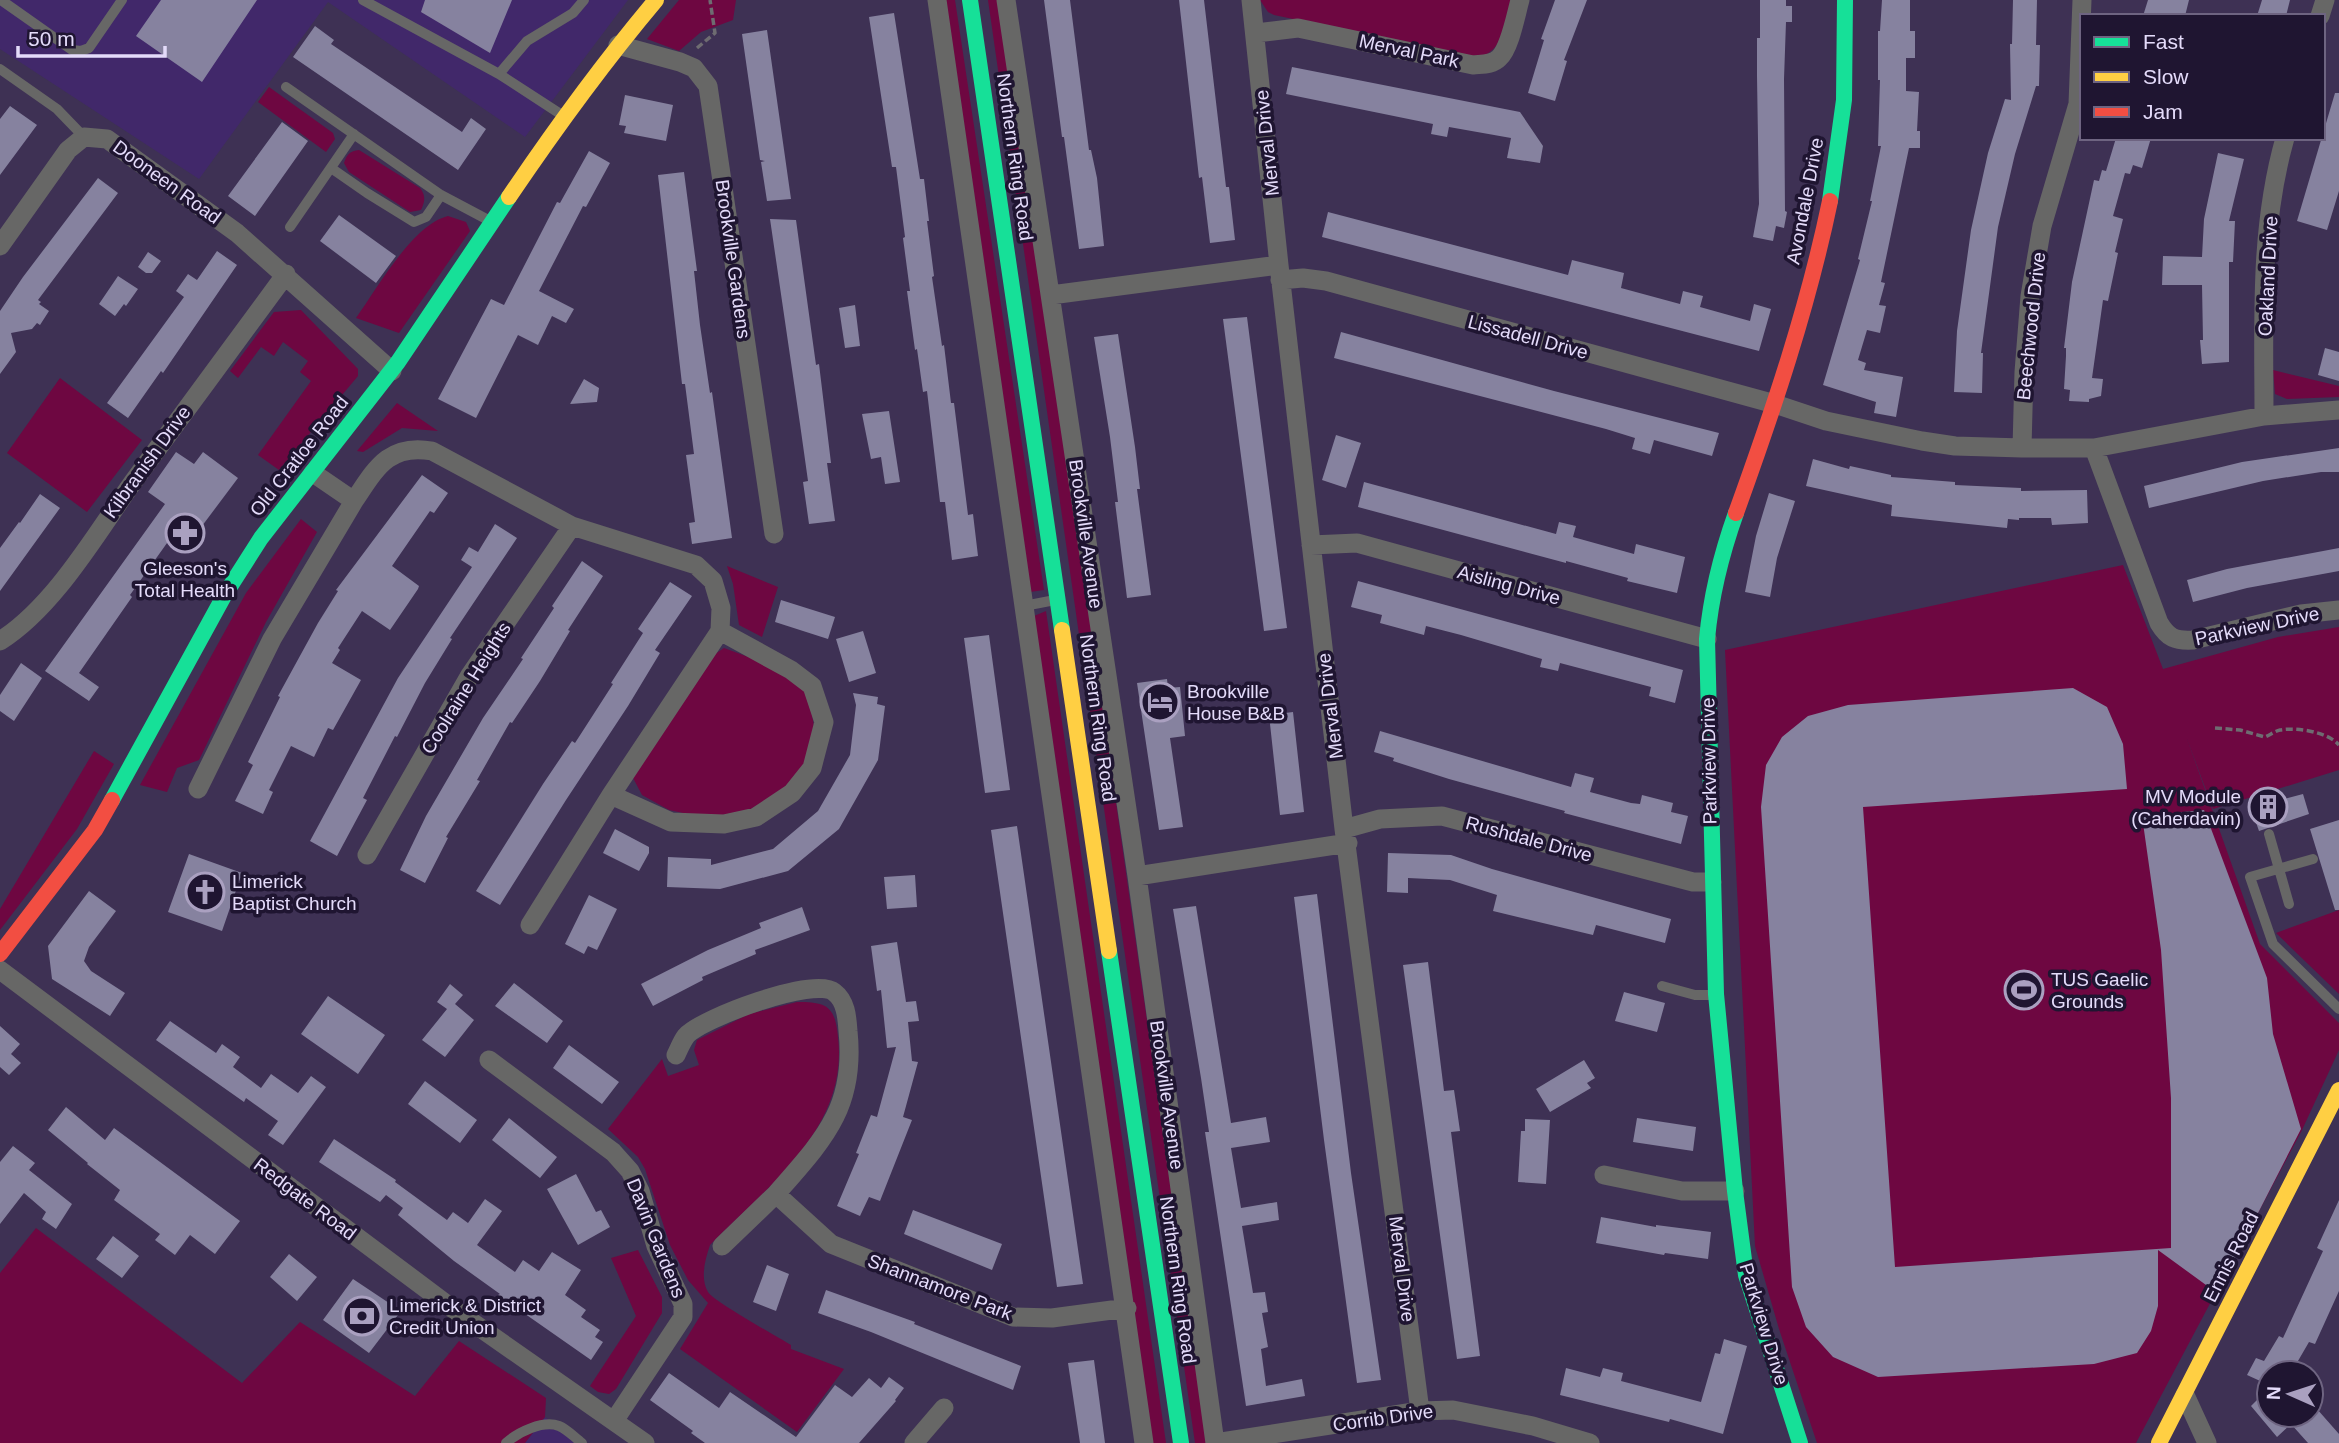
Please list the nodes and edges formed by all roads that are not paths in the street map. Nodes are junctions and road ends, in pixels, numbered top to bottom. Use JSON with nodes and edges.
{"nodes":[{"id":1,"x":1,"y":0,"type":"edge"},
{"id":2,"x":122,"y":0,"type":"edge"},
{"id":3,"x":363,"y":0,"type":"edge"},
{"id":4,"x":584,"y":0,"type":"edge"},
{"id":5,"x":656,"y":0,"type":"edge"},
{"id":6,"x":937,"y":0,"type":"edge"},
{"id":7,"x":970,"y":0,"type":"edge"},
{"id":8,"x":1006,"y":0,"type":"edge"},
{"id":9,"x":1251,"y":0,"type":"edge"},
{"id":10,"x":1520,"y":0,"type":"edge"},
{"id":11,"x":1845,"y":0,"type":"edge"},
{"id":12,"x":1256,"y":33,"type":"junction"},
{"id":13,"x":618,"y":45,"type":"junction"},
{"id":14,"x":2080,"y":52,"type":"edge"},
{"id":15,"x":0,"y":69,"type":"edge"},
{"id":16,"x":499,"y":74,"type":"junction"},
{"id":17,"x":286,"y":87,"type":"dead end"},
{"id":18,"x":564,"y":116,"type":"junction"},
{"id":19,"x":354,"y":134,"type":"junction"},
{"id":20,"x":84,"y":137,"type":"junction"},
{"id":21,"x":2284,"y":140,"type":"edge"},
{"id":22,"x":331,"y":168,"type":"junction"},
{"id":23,"x":441,"y":195,"type":"junction"},
{"id":24,"x":492,"y":222,"type":"junction"},
{"id":25,"x":290,"y":227,"type":"dead end"},
{"id":26,"x":0,"y":246,"type":"edge"},
{"id":27,"x":1279,"y":273,"type":"junction"},
{"id":28,"x":286,"y":274,"type":"junction"},
{"id":29,"x":1052,"y":295,"type":"junction"},
{"id":30,"x":391,"y":371,"type":"junction"},
{"id":31,"x":1775,"y":404,"type":"junction"},
{"id":32,"x":2339,"y":410,"type":"edge"},
{"id":33,"x":2264,"y":416,"type":"junction"},
{"id":34,"x":2094,"y":447,"type":"junction"},
{"id":35,"x":2022,"y":448,"type":"junction"},
{"id":36,"x":313,"y":473,"type":"junction"},
{"id":37,"x":354,"y":501,"type":"junction"},
{"id":38,"x":572,"y":526,"type":"junction"},
{"id":39,"x":774,"y":534,"type":"dead end"},
{"id":40,"x":1311,"y":545,"type":"junction"},
{"id":41,"x":1059,"y":599,"type":"junction"},
{"id":42,"x":1024,"y":606,"type":"junction"},
{"id":43,"x":2339,"y":610,"type":"edge"},
{"id":44,"x":720,"y":631,"type":"junction"},
{"id":45,"x":1707,"y":639,"type":"junction"},
{"id":46,"x":0,"y":641,"type":"edge"},
{"id":47,"x":198,"y":789,"type":"dead end"},
{"id":48,"x":611,"y":794,"type":"junction"},
{"id":49,"x":2269,"y":834,"type":"dead end"},
{"id":50,"x":1346,"y":836,"type":"junction"},
{"id":51,"x":367,"y":855,"type":"dead end"},
{"id":52,"x":2313,"y":859,"type":"dead end"},
{"id":53,"x":2278,"y":869,"type":"junction"},
{"id":54,"x":1137,"y":876,"type":"junction"},
{"id":55,"x":1712,"y":882,"type":"junction"},
{"id":56,"x":2289,"y":904,"type":"dead end"},
{"id":57,"x":530,"y":925,"type":"dead end"},
{"id":58,"x":0,"y":954,"type":"edge"},
{"id":59,"x":0,"y":970,"type":"edge"},
{"id":60,"x":1662,"y":986,"type":"dead end"},
{"id":61,"x":1716,"y":995,"type":"junction"},
{"id":62,"x":2339,"y":1009,"type":"edge"},
{"id":63,"x":676,"y":1055,"type":"dead end"},
{"id":64,"x":489,"y":1060,"type":"dead end"},
{"id":65,"x":2339,"y":1090,"type":"edge"},
{"id":66,"x":1604,"y":1175,"type":"dead end"},
{"id":67,"x":1735,"y":1191,"type":"junction"},
{"id":68,"x":776,"y":1194,"type":"junction"},
{"id":69,"x":722,"y":1246,"type":"dead end"},
{"id":70,"x":1127,"y":1308,"type":"junction"},
{"id":71,"x":2185,"y":1395,"type":"junction"},
{"id":72,"x":944,"y":1408,"type":"dead end"},
{"id":73,"x":1420,"y":1411,"type":"junction"},
{"id":74,"x":614,"y":1421,"type":"junction"},
{"id":75,"x":506,"y":1443,"type":"edge"},
{"id":76,"x":583,"y":1443,"type":"edge"},
{"id":77,"x":645,"y":1443,"type":"edge"},
{"id":78,"x":914,"y":1443,"type":"edge"},
{"id":79,"x":1144,"y":1443,"type":"edge"},
{"id":80,"x":1181,"y":1443,"type":"edge"},
{"id":81,"x":1215,"y":1443,"type":"edge"},
{"id":82,"x":1590,"y":1443,"type":"edge"},
{"id":83,"x":1800,"y":1443,"type":"edge"},
{"id":84,"x":2159,"y":1443,"type":"edge"},
{"id":85,"x":2207,"y":1443,"type":"edge"}],
"edges":[{"from":1,"to":2,"type":"lane"},
{"from":3,"to":16,"type":"lane"},
{"from":4,"to":16,"type":"lane"},
{"from":5,"to":13,"type":"street","name":"Old Cratloe Road"},
{"from":6,"to":42,"type":"street"},
{"from":7,"to":41,"type":"street","name":"Northern Ring Road"},
{"from":8,"to":29,"type":"street","name":"Brookville Avenue"},
{"from":9,"to":12,"type":"street","name":"Merval Drive"},
{"from":10,"to":12,"type":"street","name":"Merval Park"},
{"from":11,"to":31,"type":"street","name":"Avondale Drive"},
{"from":12,"to":27,"type":"street","name":"Merval Drive"},
{"from":13,"to":18,"type":"street","name":"Old Cratloe Road"},
{"from":13,"to":39,"type":"street","name":"Brookville Gardens"},
{"from":14,"to":35,"type":"street","name":"Beechwood Drive"},
{"from":15,"to":20,"type":"lane"},
{"from":16,"to":18,"type":"lane"},
{"from":17,"to":19,"type":"lane"},
{"from":18,"to":24,"type":"street","name":"Old Cratloe Road"},
{"from":19,"to":22,"type":"lane"},
{"from":19,"to":23,"type":"lane"},
{"from":20,"to":26,"type":"street"},
{"from":20,"to":28,"type":"street","name":"Dooneen Road"},
{"from":21,"to":33,"type":"street","name":"Oakland Drive"},
{"from":22,"to":23,"type":"lane"},
{"from":22,"to":25,"type":"lane"},
{"from":23,"to":24,"type":"lane"},
{"from":24,"to":30,"type":"street","name":"Old Cratloe Road"},
{"from":27,"to":29,"type":"street","name":"Lissadell Drive"},
{"from":27,"to":31,"type":"street","name":"Lissadell Drive"},
{"from":27,"to":40,"type":"street","name":"Merval Drive"},
{"from":28,"to":30,"type":"street","name":"Dooneen Road"},
{"from":28,"to":46,"type":"street","name":"Kilbranish Drive"},
{"from":29,"to":54,"type":"street","name":"Brookville Avenue"},
{"from":30,"to":36,"type":"street","name":"Old Cratloe Road"},
{"from":31,"to":35,"type":"street"},
{"from":31,"to":45,"type":"street","name":"Parkview Drive"},
{"from":32,"to":33,"type":"street"},
{"from":33,"to":34,"type":"street"},
{"from":34,"to":35,"type":"street"},
{"from":34,"to":43,"type":"street","name":"Parkview Drive"},
{"from":36,"to":37,"type":"street"},
{"from":36,"to":58,"type":"street","name":"Old Cratloe Road"},
{"from":37,"to":38,"type":"street"},
{"from":37,"to":47,"type":"street"},
{"from":38,"to":44,"type":"street"},
{"from":38,"to":51,"type":"street","name":"Coolraine Heights"},
{"from":40,"to":45,"type":"street","name":"Aisling Drive"},
{"from":40,"to":50,"type":"street","name":"Merval Drive"},
{"from":41,"to":42,"type":"lane"},
{"from":41,"to":80,"type":"street","name":"Northern Ring Road"},
{"from":42,"to":70,"type":"street"},
{"from":44,"to":48,"type":"street"},
{"from":44,"to":48,"type":"street"},
{"from":45,"to":55,"type":"street","name":"Parkview Drive"},
{"from":48,"to":57,"type":"street"},
{"from":49,"to":53,"type":"lane"},
{"from":50,"to":54,"type":"street","name":"Rushdale Drive"},
{"from":50,"to":55,"type":"street","name":"Rushdale Drive"},
{"from":50,"to":73,"type":"street","name":"Merval Drive"},
{"from":52,"to":53,"type":"lane"},
{"from":53,"to":56,"type":"lane"},
{"from":53,"to":62,"type":"lane"},
{"from":54,"to":81,"type":"street","name":"Brookville Avenue"},
{"from":55,"to":61,"type":"street","name":"Parkview Drive"},
{"from":59,"to":74,"type":"street","name":"Redgate Road"},
{"from":60,"to":61,"type":"lane"},
{"from":61,"to":67,"type":"street","name":"Parkview Drive"},
{"from":63,"to":68,"type":"street"},
{"from":64,"to":74,"type":"street","name":"Davin Gardens"},
{"from":65,"to":71,"type":"street","name":"Ennis Road"},
{"from":66,"to":67,"type":"street"},
{"from":67,"to":83,"type":"street","name":"Parkview Drive"},
{"from":68,"to":69,"type":"street"},
{"from":68,"to":70,"type":"street","name":"Shannamore Park"},
{"from":70,"to":79,"type":"street"},
{"from":71,"to":84,"type":"street","name":"Ennis Road"},
{"from":71,"to":85,"type":"street"},
{"from":72,"to":78,"type":"street"},
{"from":73,"to":81,"type":"street","name":"Corrib Drive"},
{"from":73,"to":82,"type":"street","name":"Corrib Drive"},
{"from":74,"to":77,"type":"street","name":"Redgate Road"},
{"from":75,"to":76,"type":"lane"}]}
